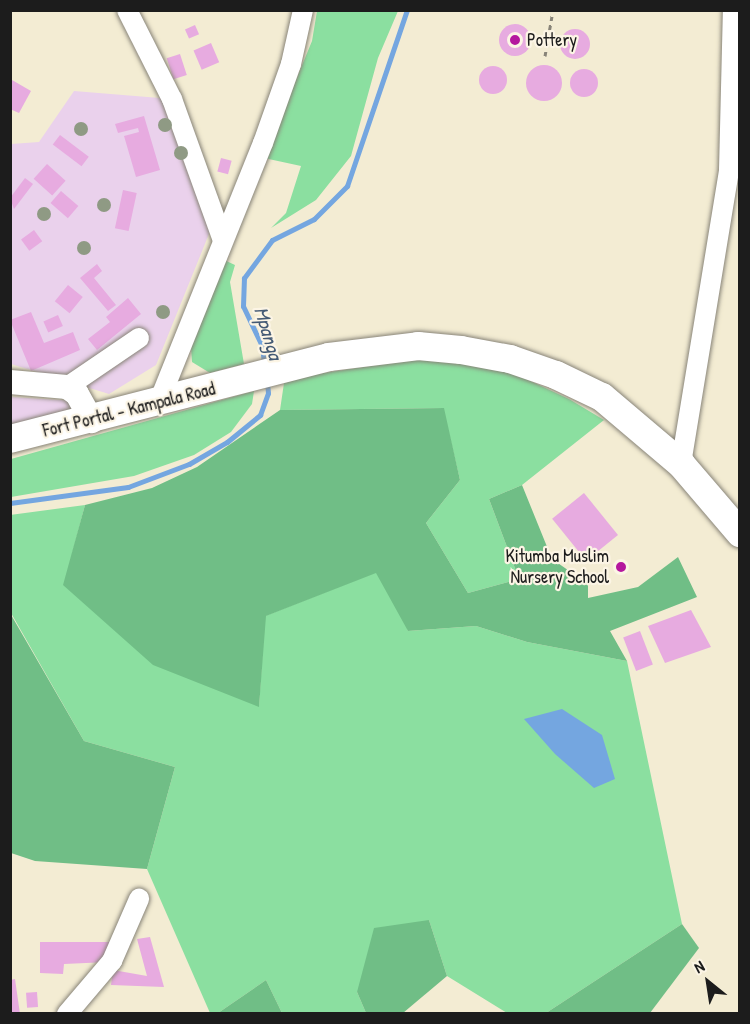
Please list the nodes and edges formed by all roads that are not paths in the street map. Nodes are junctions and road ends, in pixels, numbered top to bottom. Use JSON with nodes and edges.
{"nodes":[{"id":1,"x":127,"y":10,"type":"edge"},
{"id":2,"x":303,"y":10,"type":"edge"},
{"id":3,"x":733,"y":10,"type":"edge"},
{"id":4,"x":222,"y":238,"type":"junction"},
{"id":5,"x":139,"y":338,"type":"dead end"},
{"id":6,"x":10,"y":382,"type":"edge"},
{"id":7,"x":67,"y":387,"type":"junction"},
{"id":8,"x":158,"y":404,"type":"junction"},
{"id":9,"x":92,"y":421,"type":"junction"},
{"id":10,"x":10,"y":439,"type":"edge"},
{"id":11,"x":681,"y":464,"type":"junction"},
{"id":12,"x":740,"y":533,"type":"edge"},
{"id":13,"x":139,"y":898,"type":"dead end"},
{"id":14,"x":67,"y":1014,"type":"edge"}],
"edges":[{"from":1,"to":4,"type":"street"},
{"from":2,"to":4,"type":"street"},
{"from":3,"to":11,"type":"street"},
{"from":4,"to":8,"type":"street"},
{"from":5,"to":7,"type":"street"},
{"from":6,"to":7,"type":"main road"},
{"from":7,"to":9,"type":"main road"},
{"from":8,"to":9,"type":"highway","name":"Fort Portal - Kampala Road"},
{"from":8,"to":11,"type":"highway","name":"Fort Portal - Kampala Road"},
{"from":9,"to":10,"type":"highway","name":"Fort Portal - Kampala Road"},
{"from":11,"to":12,"type":"highway"},
{"from":13,"to":14,"type":"street"}]}
